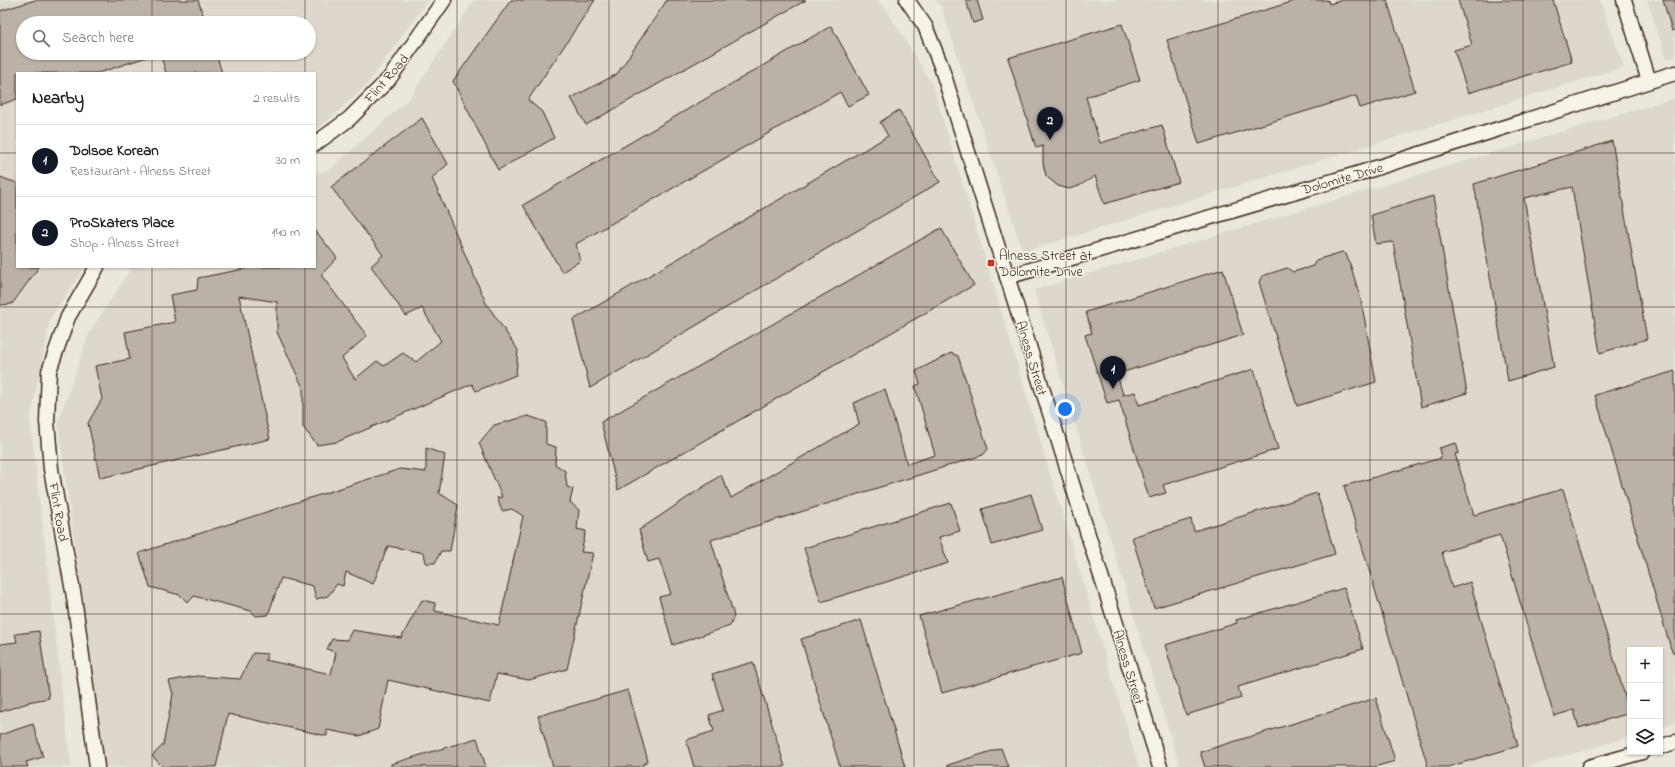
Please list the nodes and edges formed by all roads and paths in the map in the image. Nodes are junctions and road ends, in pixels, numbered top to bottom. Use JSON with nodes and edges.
{"nodes":[{"id":1,"x":444,"y":0,"type":"edge"},
{"id":2,"x":907,"y":0,"type":"edge"},
{"id":3,"x":1624,"y":0,"type":"edge"},
{"id":4,"x":1675,"y":73,"type":"edge"},
{"id":5,"x":1649,"y":81,"type":"junction"},
{"id":6,"x":316,"y":143,"type":"edge"},
{"id":7,"x":96,"y":268,"type":"edge"},
{"id":8,"x":1007,"y":277,"type":"junction"},
{"id":9,"x":1675,"y":742,"type":"edge"},
{"id":10,"x":1663,"y":746,"type":"edge"},
{"id":11,"x":1631,"y":755,"type":"edge"},
{"id":12,"x":97,"y":767,"type":"edge"},
{"id":13,"x":1160,"y":767,"type":"edge"},
{"id":14,"x":1589,"y":767,"type":"edge"}],
"edges":[{"from":1,"to":6,"type":"street","name":"Flint Road"},
{"from":2,"to":8,"type":"street","name":"Alness Street"},
{"from":3,"to":5,"type":"street"},
{"from":4,"to":5,"type":"street","name":"Dolomite Drive"},
{"from":5,"to":8,"type":"street","name":"Dolomite Drive"},
{"from":7,"to":12,"type":"street","name":"Flint Road"},
{"from":8,"to":13,"type":"street","name":"Alness Street"},
{"from":9,"to":10,"type":"street"},
{"from":11,"to":14,"type":"street"}]}
